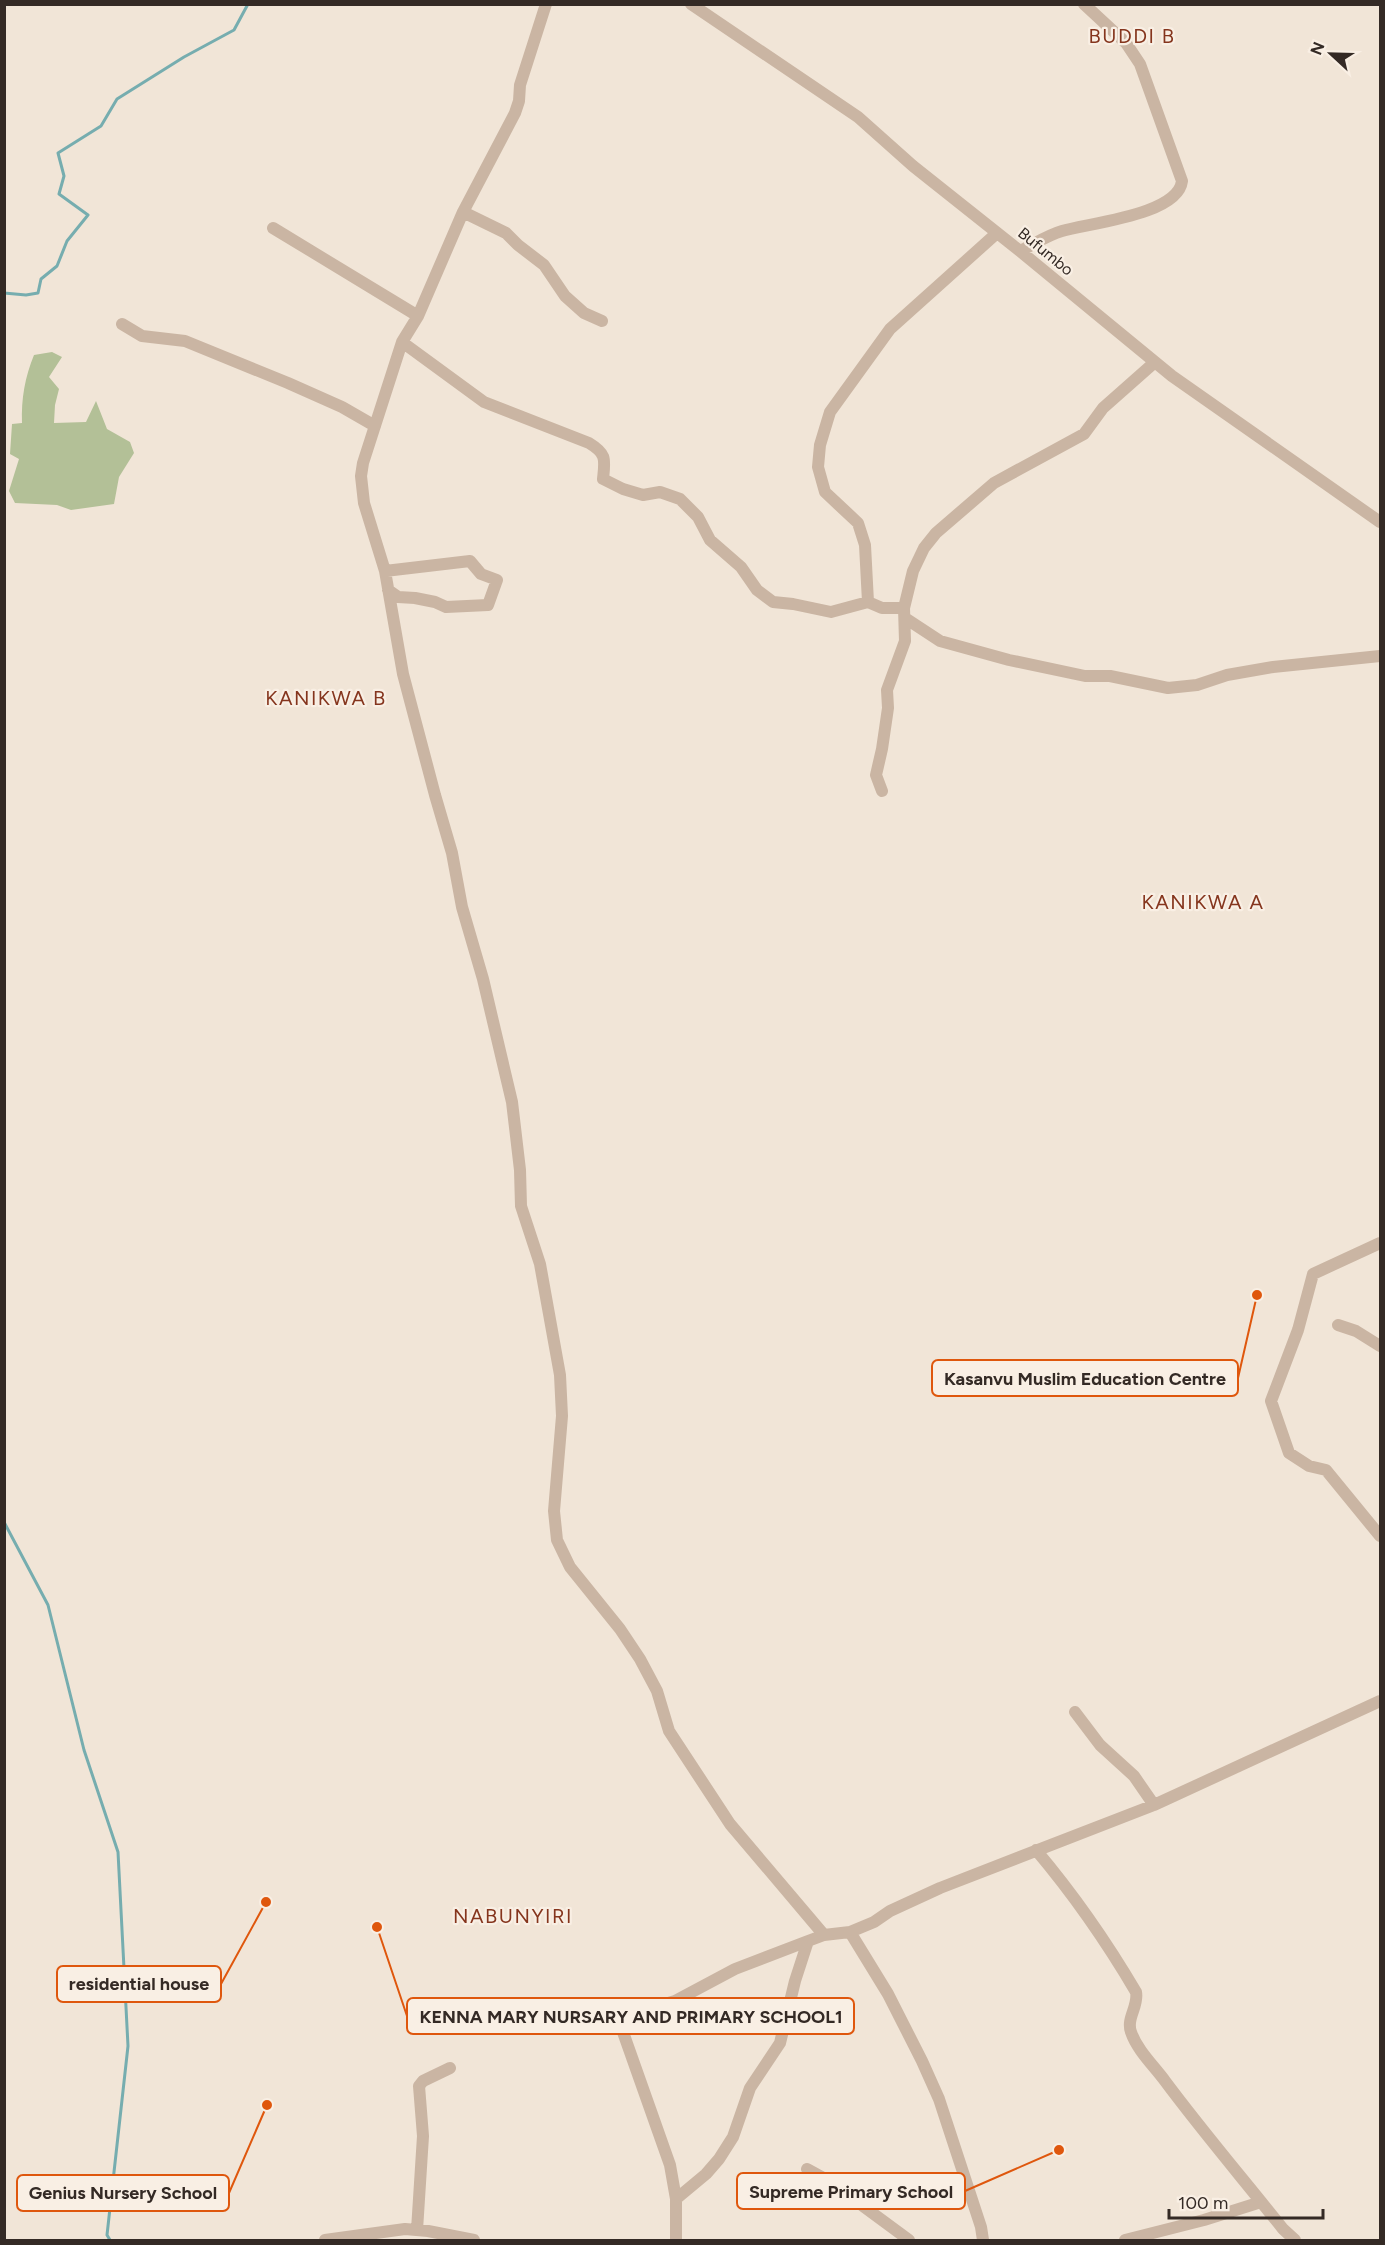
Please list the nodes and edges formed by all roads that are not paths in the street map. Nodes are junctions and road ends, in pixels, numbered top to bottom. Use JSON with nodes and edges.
{"nodes":[{"id":1,"x":546,"y":4,"type":"edge"},
{"id":2,"x":691,"y":4,"type":"edge"},
{"id":3,"x":1084,"y":4,"type":"edge"},
{"id":4,"x":463,"y":212,"type":"junction"},
{"id":5,"x":273,"y":228,"type":"dead end"},
{"id":6,"x":997,"y":233,"type":"junction"},
{"id":7,"x":1020,"y":251,"type":"junction"},
{"id":8,"x":418,"y":316,"type":"junction"},
{"id":9,"x":602,"y":321,"type":"dead end"},
{"id":10,"x":122,"y":324,"type":"dead end"},
{"id":11,"x":402,"y":342,"type":"junction"},
{"id":12,"x":1155,"y":362,"type":"junction"},
{"id":13,"x":375,"y":426,"type":"junction"},
{"id":14,"x":1380,"y":522,"type":"edge"},
{"id":15,"x":385,"y":571,"type":"junction"},
{"id":16,"x":388,"y":590,"type":"junction"},
{"id":17,"x":868,"y":602,"type":"junction"},
{"id":18,"x":905,"y":613,"type":"junction"},
{"id":19,"x":1380,"y":656,"type":"edge"},
{"id":20,"x":882,"y":791,"type":"dead end"},
{"id":21,"x":1380,"y":1242,"type":"edge"},
{"id":22,"x":1338,"y":1325,"type":"dead end"},
{"id":23,"x":1380,"y":1346,"type":"edge"},
{"id":24,"x":1380,"y":1536,"type":"edge"},
{"id":25,"x":1380,"y":1701,"type":"edge"},
{"id":26,"x":1075,"y":1712,"type":"dead end"},
{"id":27,"x":1154,"y":1805,"type":"junction"},
{"id":28,"x":1036,"y":1850,"type":"junction"},
{"id":29,"x":850,"y":1932,"type":"junction"},
{"id":30,"x":824,"y":1935,"type":"junction"},
{"id":31,"x":808,"y":1941,"type":"junction"},
{"id":32,"x":450,"y":2068,"type":"dead end"},
{"id":33,"x":807,"y":2169,"type":"dead end"},
{"id":34,"x":676,"y":2199,"type":"junction"},
{"id":35,"x":1262,"y":2202,"type":"junction"},
{"id":36,"x":417,"y":2230,"type":"junction"},
{"id":37,"x":325,"y":2241,"type":"edge"},
{"id":38,"x":474,"y":2241,"type":"edge"},
{"id":39,"x":676,"y":2241,"type":"edge"},
{"id":40,"x":909,"y":2241,"type":"edge"},
{"id":41,"x":983,"y":2241,"type":"edge"},
{"id":42,"x":1125,"y":2241,"type":"edge"},
{"id":43,"x":1296,"y":2241,"type":"edge"}],
"edges":[{"from":1,"to":4,"type":"street"},
{"from":2,"to":6,"type":"street","name":"Bufumbo"},
{"from":3,"to":7,"type":"street"},
{"from":4,"to":8,"type":"street"},
{"from":4,"to":9,"type":"street"},
{"from":5,"to":8,"type":"street"},
{"from":6,"to":7,"type":"street","name":"Bufumbo"},
{"from":6,"to":17,"type":"street"},
{"from":7,"to":12,"type":"street","name":"Bufumbo"},
{"from":8,"to":11,"type":"street"},
{"from":10,"to":13,"type":"street"},
{"from":11,"to":13,"type":"street"},
{"from":11,"to":17,"type":"street"},
{"from":12,"to":14,"type":"street","name":"Bufumbo"},
{"from":12,"to":18,"type":"street"},
{"from":13,"to":15,"type":"street"},
{"from":15,"to":16,"type":"street"},
{"from":15,"to":16,"type":"street"},
{"from":16,"to":30,"type":"street"},
{"from":17,"to":18,"type":"street"},
{"from":18,"to":19,"type":"street"},
{"from":18,"to":20,"type":"street"},
{"from":21,"to":24,"type":"street"},
{"from":22,"to":23,"type":"street"},
{"from":25,"to":27,"type":"street"},
{"from":26,"to":27,"type":"street"},
{"from":27,"to":28,"type":"street"},
{"from":28,"to":29,"type":"street"},
{"from":28,"to":35,"type":"street"},
{"from":29,"to":30,"type":"street"},
{"from":29,"to":41,"type":"street"},
{"from":30,"to":31,"type":"street"},
{"from":31,"to":34,"type":"street"},
{"from":31,"to":34,"type":"street"},
{"from":32,"to":36,"type":"street"},
{"from":33,"to":40,"type":"street"},
{"from":34,"to":39,"type":"street"},
{"from":35,"to":42,"type":"street"},
{"from":35,"to":43,"type":"street"},
{"from":36,"to":37,"type":"street"},
{"from":36,"to":38,"type":"street"}]}
